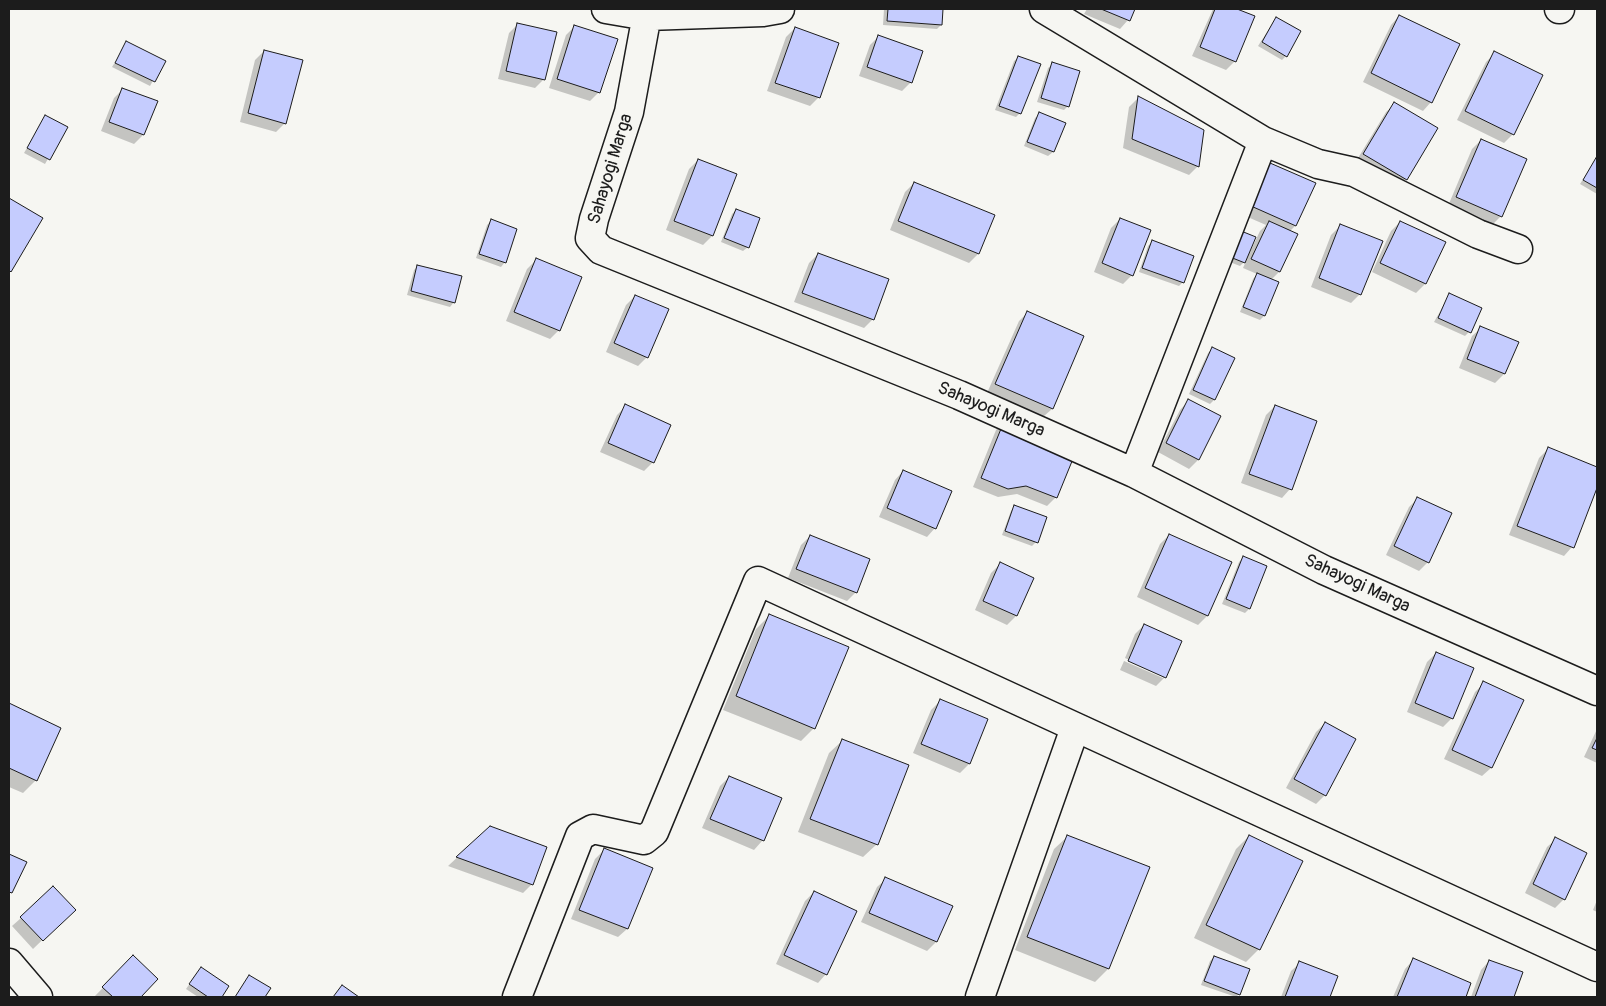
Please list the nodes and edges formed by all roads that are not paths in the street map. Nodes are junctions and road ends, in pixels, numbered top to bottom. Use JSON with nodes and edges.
{"nodes":[{"id":1,"x":606,"y":9,"type":"edge"},
{"id":2,"x":780,"y":9,"type":"edge"},
{"id":3,"x":1044,"y":9,"type":"edge"},
{"id":4,"x":647,"y":12,"type":"edge"},
{"id":5,"x":1263,"y":141,"type":"junction"},
{"id":6,"x":1518,"y":250,"type":"dead end"},
{"id":7,"x":1134,"y":473,"type":"junction"},
{"id":8,"x":1597,"y":691,"type":"edge"},
{"id":9,"x":1075,"y":728,"type":"junction"},
{"id":10,"x":9,"y":963,"type":"edge"},
{"id":11,"x":1597,"y":967,"type":"edge"},
{"id":12,"x":38,"y":997,"type":"edge"},
{"id":13,"x":517,"y":997,"type":"edge"},
{"id":14,"x":986,"y":997,"type":"edge"}],
"edges":[{"from":1,"to":4,"type":"street"},
{"from":2,"to":4,"type":"street"},
{"from":3,"to":5,"type":"street"},
{"from":4,"to":7,"type":"street","name":"Sahayogi Marga"},
{"from":5,"to":6,"type":"street"},
{"from":5,"to":7,"type":"street"},
{"from":7,"to":8,"type":"street","name":"Sahayogi Marga"},
{"from":9,"to":11,"type":"street"},
{"from":9,"to":13,"type":"street"},
{"from":9,"to":14,"type":"street"},
{"from":10,"to":12,"type":"street"}]}
